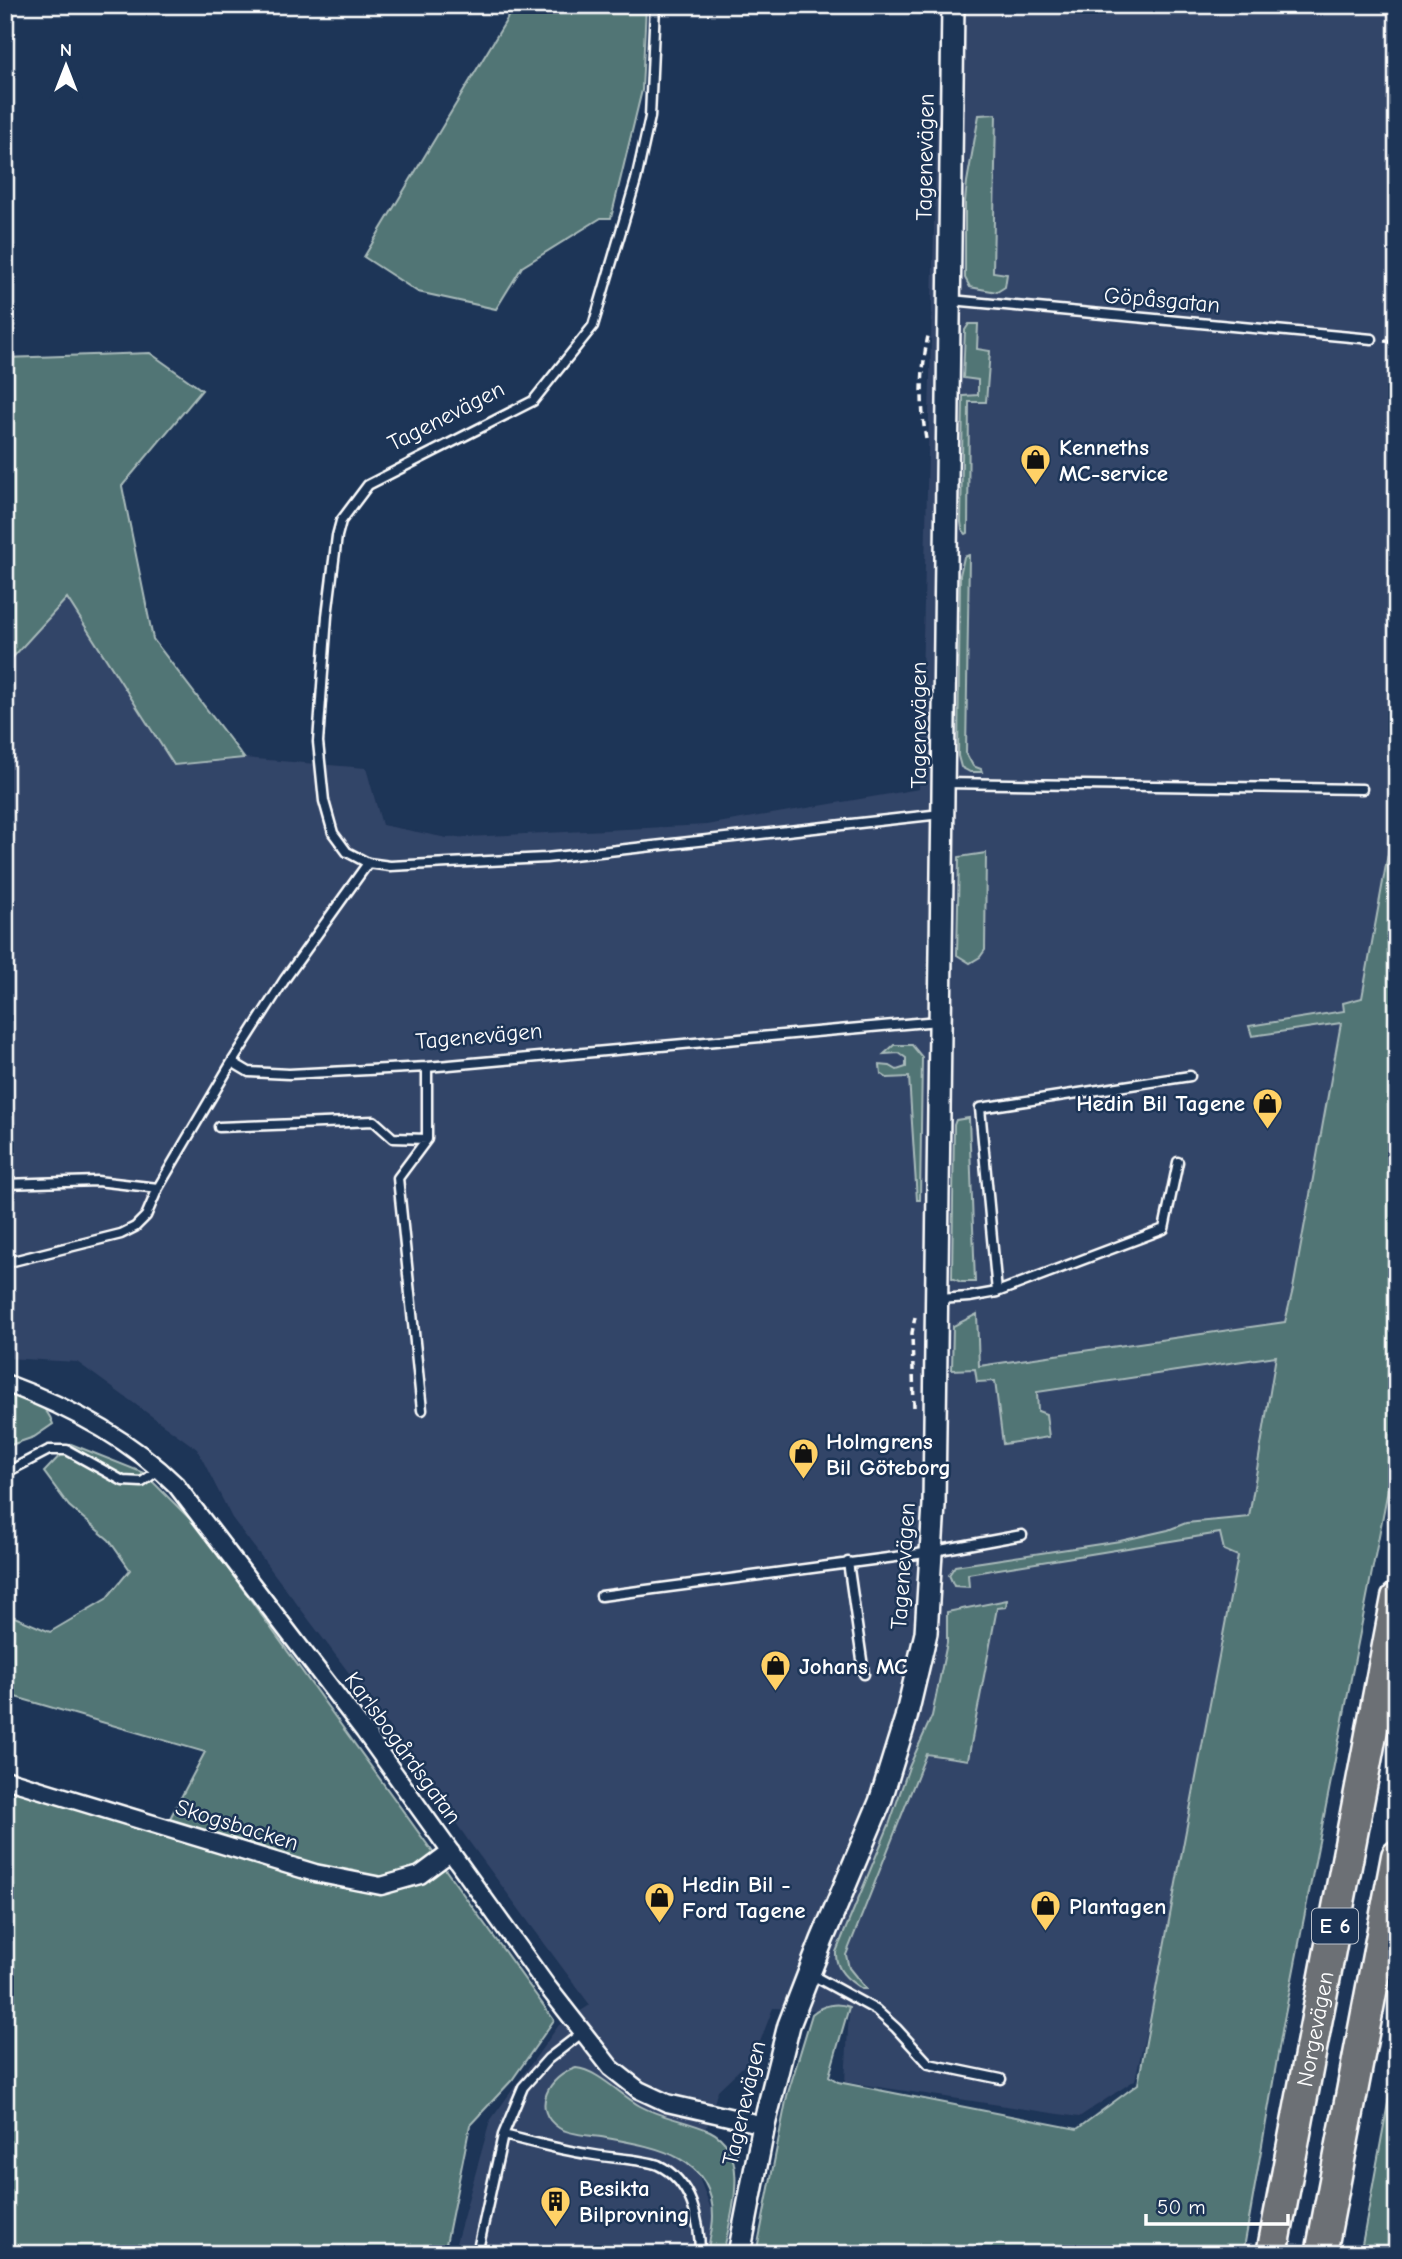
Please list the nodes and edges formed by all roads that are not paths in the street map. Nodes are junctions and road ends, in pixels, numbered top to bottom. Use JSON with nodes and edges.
{"nodes":[{"id":1,"x":654,"y":5,"type":"edge"},
{"id":2,"x":953,"y":5,"type":"edge"},
{"id":3,"x":948,"y":300,"type":"junction"},
{"id":4,"x":1372,"y":339,"type":"dead end"},
{"id":5,"x":944,"y":783,"type":"junction"},
{"id":6,"x":1362,"y":789,"type":"dead end"},
{"id":7,"x":944,"y":814,"type":"junction"},
{"id":8,"x":368,"y":863,"type":"junction"},
{"id":9,"x":941,"y":1021,"type":"junction"},
{"id":10,"x":232,"y":1062,"type":"junction"},
{"id":11,"x":427,"y":1067,"type":"junction"},
{"id":12,"x":1190,"y":1076,"type":"dead end"},
{"id":13,"x":219,"y":1127,"type":"dead end"},
{"id":14,"x":427,"y":1139,"type":"junction"},
{"id":15,"x":1178,"y":1162,"type":"dead end"},
{"id":16,"x":5,"y":1184,"type":"edge"},
{"id":17,"x":158,"y":1188,"type":"junction"},
{"id":18,"x":5,"y":1263,"type":"edge"},
{"id":19,"x":997,"y":1292,"type":"junction"},
{"id":20,"x":927,"y":1303,"type":"junction"},
{"id":21,"x":5,"y":1383,"type":"edge"},
{"id":22,"x":422,"y":1410,"type":"dead end"},
{"id":23,"x":160,"y":1469,"type":"junction"},
{"id":24,"x":5,"y":1473,"type":"edge"},
{"id":25,"x":1022,"y":1535,"type":"dead end"},
{"id":26,"x":931,"y":1552,"type":"junction"},
{"id":27,"x":848,"y":1562,"type":"junction"},
{"id":28,"x":601,"y":1596,"type":"dead end"},
{"id":29,"x":1397,"y":1598,"type":"edge"},
{"id":30,"x":864,"y":1674,"type":"dead end"},
{"id":31,"x":5,"y":1779,"type":"edge"},
{"id":32,"x":451,"y":1852,"type":"junction"},
{"id":33,"x":1397,"y":1856,"type":"edge"},
{"id":34,"x":809,"y":1973,"type":"junction"},
{"id":35,"x":583,"y":2032,"type":"junction"},
{"id":36,"x":1001,"y":2078,"type":"dead end"},
{"id":37,"x":764,"y":2126,"type":"junction"},
{"id":38,"x":503,"y":2135,"type":"junction"},
{"id":39,"x":477,"y":2254,"type":"edge"},
{"id":40,"x":700,"y":2254,"type":"edge"},
{"id":41,"x":739,"y":2254,"type":"edge"},
{"id":42,"x":1272,"y":2254,"type":"edge"},
{"id":43,"x":1321,"y":2254,"type":"edge"}],
"edges":[{"from":1,"to":8,"type":"lane","name":"Tagenevägen"},
{"from":2,"to":3,"type":"street","name":"Tagenevägen"},
{"from":3,"to":4,"type":"lane","name":"Göpåsgatan"},
{"from":3,"to":5,"type":"street","name":"Tagenevägen"},
{"from":5,"to":6,"type":"lane"},
{"from":5,"to":7,"type":"street","name":"Tagenevägen"},
{"from":7,"to":8,"type":"lane","name":"Tagenevägen"},
{"from":7,"to":9,"type":"street","name":"Tagenevägen"},
{"from":8,"to":10,"type":"lane"},
{"from":9,"to":11,"type":"lane","name":"Tagenevägen"},
{"from":9,"to":20,"type":"street","name":"Tagenevägen"},
{"from":10,"to":11,"type":"lane","name":"Tagenevägen"},
{"from":10,"to":17,"type":"lane"},
{"from":11,"to":14,"type":"lane"},
{"from":12,"to":19,"type":"lane"},
{"from":13,"to":14,"type":"lane"},
{"from":14,"to":22,"type":"lane"},
{"from":15,"to":19,"type":"lane"},
{"from":16,"to":17,"type":"lane"},
{"from":17,"to":18,"type":"lane"},
{"from":19,"to":20,"type":"lane"},
{"from":20,"to":26,"type":"street","name":"Tagenevägen"},
{"from":21,"to":23,"type":"street","name":"Karlsbogårdsgatan"},
{"from":23,"to":24,"type":"lane"},
{"from":23,"to":32,"type":"street","name":"Karlsbogårdsgatan"},
{"from":25,"to":26,"type":"lane"},
{"from":26,"to":27,"type":"lane"},
{"from":26,"to":34,"type":"street","name":"Tagenevägen"},
{"from":27,"to":28,"type":"lane"},
{"from":27,"to":30,"type":"lane"},
{"from":29,"to":42,"type":"highway","name":"Norgevägen","number":"E 6"},
{"from":31,"to":32,"type":"street","name":"Skogsbacken"},
{"from":32,"to":35,"type":"street","name":"Karlsbogårdsgatan"},
{"from":33,"to":43,"type":"highway","name":"Norgevägen","number":"E 6"},
{"from":34,"to":36,"type":"lane"},
{"from":34,"to":37,"type":"street","name":"Tagenevägen"},
{"from":35,"to":37,"type":"street","name":"Karlsbogårdsgatan"},
{"from":35,"to":38,"type":"lane"},
{"from":37,"to":41,"type":"street","name":"Tagenevägen"},
{"from":38,"to":39,"type":"lane"},
{"from":38,"to":40,"type":"lane"}]}
